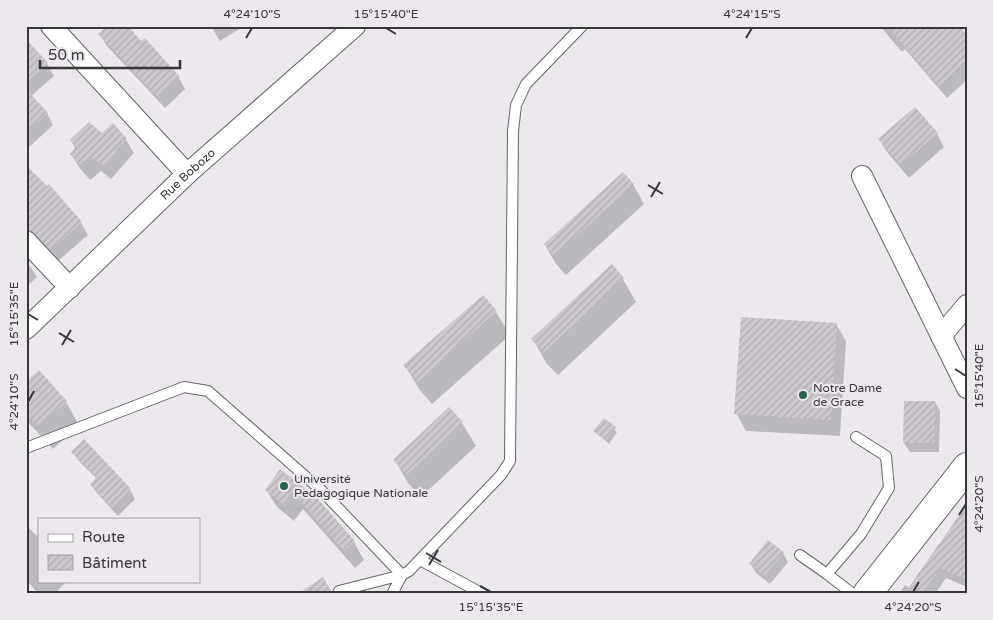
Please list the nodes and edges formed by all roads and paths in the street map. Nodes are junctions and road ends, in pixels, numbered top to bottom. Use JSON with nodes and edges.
{"nodes":[{"id":1,"x":51,"y":26,"type":"edge"},
{"id":2,"x":355,"y":26,"type":"edge"},
{"id":3,"x":582,"y":26,"type":"edge"},
{"id":4,"x":187,"y":174,"type":"junction"},
{"id":5,"x":862,"y":176,"type":"dead end"},
{"id":6,"x":26,"y":241,"type":"edge"},
{"id":7,"x":70,"y":288,"type":"junction"},
{"id":8,"x":967,"y":304,"type":"edge"},
{"id":9,"x":26,"y":329,"type":"edge"},
{"id":10,"x":941,"y":336,"type":"junction"},
{"id":11,"x":967,"y":388,"type":"edge"},
{"id":12,"x":856,"y":436,"type":"dead end"},
{"id":13,"x":26,"y":448,"type":"edge"},
{"id":14,"x":967,"y":467,"type":"edge"},
{"id":15,"x":800,"y":555,"type":"dead end"},
{"id":16,"x":420,"y":560,"type":"junction"},
{"id":17,"x":828,"y":574,"type":"junction"},
{"id":18,"x":402,"y":575,"type":"junction"},
{"id":19,"x":340,"y":591,"type":"dead end"},
{"id":20,"x":392,"y":594,"type":"edge"},
{"id":21,"x":482,"y":594,"type":"edge"},
{"id":22,"x":853,"y":594,"type":"edge"},
{"id":23,"x":866,"y":594,"type":"edge"}],
"edges":[{"from":1,"to":4,"type":"street"},
{"from":2,"to":4,"type":"street","name":"Rue Bobozo"},
{"from":3,"to":16,"type":"lane"},
{"from":4,"to":7,"type":"street","name":"Rue Bobozo"},
{"from":5,"to":10,"type":"street"},
{"from":6,"to":7,"type":"street"},
{"from":7,"to":9,"type":"street","name":"Rue Bobozo"},
{"from":8,"to":10,"type":"street"},
{"from":10,"to":11,"type":"street"},
{"from":12,"to":17,"type":"lane"},
{"from":13,"to":18,"type":"lane"},
{"from":14,"to":23,"type":"highway"},
{"from":15,"to":17,"type":"lane"},
{"from":16,"to":18,"type":"lane"},
{"from":16,"to":21,"type":"lane"},
{"from":17,"to":22,"type":"lane"},
{"from":18,"to":19,"type":"lane"},
{"from":18,"to":20,"type":"lane"}]}
